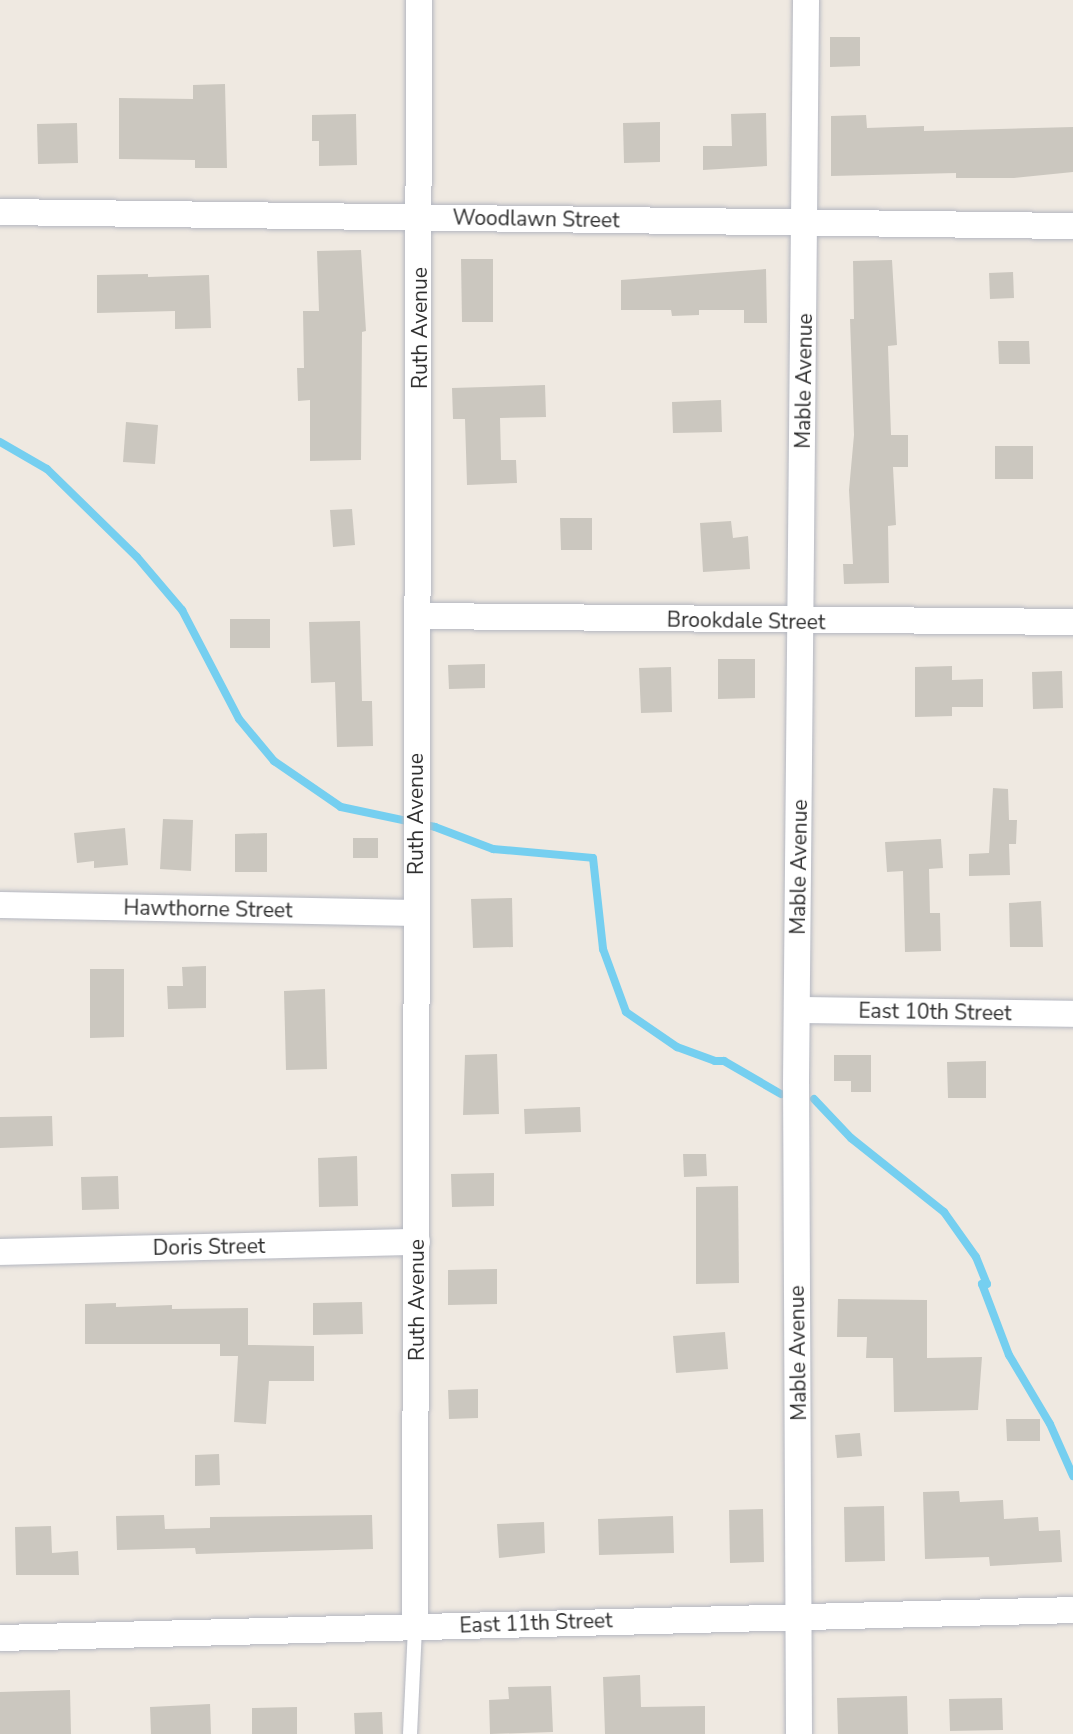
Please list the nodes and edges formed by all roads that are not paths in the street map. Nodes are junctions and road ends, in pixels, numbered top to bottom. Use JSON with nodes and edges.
{"nodes":[{"id":1,"x":419,"y":0,"type":"edge"},
{"id":2,"x":806,"y":0,"type":"edge"},
{"id":3,"x":0,"y":212,"type":"edge"},
{"id":4,"x":421,"y":217,"type":"junction"},
{"id":5,"x":806,"y":223,"type":"junction"},
{"id":6,"x":1073,"y":226,"type":"edge"},
{"id":7,"x":418,"y":616,"type":"junction"},
{"id":8,"x":801,"y":622,"type":"junction"},
{"id":9,"x":1073,"y":622,"type":"edge"},
{"id":10,"x":0,"y":905,"type":"edge"},
{"id":11,"x":416,"y":913,"type":"junction"},
{"id":12,"x":798,"y":1010,"type":"junction"},
{"id":13,"x":1073,"y":1014,"type":"edge"},
{"id":14,"x":417,"y":1242,"type":"junction"},
{"id":15,"x":0,"y":1252,"type":"edge"},
{"id":16,"x":1073,"y":1610,"type":"edge"},
{"id":17,"x":801,"y":1615,"type":"junction"},
{"id":18,"x":415,"y":1627,"type":"junction"},
{"id":19,"x":0,"y":1638,"type":"edge"},
{"id":20,"x":410,"y":1734,"type":"edge"},
{"id":21,"x":799,"y":1734,"type":"edge"}],
"edges":[{"from":1,"to":4,"type":"street","name":"Ruth Avenue"},
{"from":2,"to":5,"type":"street","name":"Mable Avenue"},
{"from":3,"to":4,"type":"street","name":"Woodlawn Street"},
{"from":4,"to":5,"type":"street","name":"Woodlawn Street"},
{"from":4,"to":7,"type":"street","name":"Ruth Avenue"},
{"from":5,"to":6,"type":"street","name":"Woodlawn Street"},
{"from":5,"to":8,"type":"street","name":"Mable Avenue"},
{"from":7,"to":8,"type":"street","name":"Brookdale Street"},
{"from":7,"to":11,"type":"street","name":"Ruth Avenue"},
{"from":8,"to":9,"type":"street","name":"Brookdale Street"},
{"from":8,"to":12,"type":"street","name":"Mable Avenue"},
{"from":10,"to":11,"type":"street","name":"Hawthorne Street"},
{"from":11,"to":14,"type":"street","name":"Ruth Avenue"},
{"from":12,"to":13,"type":"street","name":"East 10th Street"},
{"from":12,"to":17,"type":"street","name":"Mable Avenue"},
{"from":14,"to":15,"type":"street","name":"Doris Street"},
{"from":14,"to":18,"type":"street","name":"Ruth Avenue"},
{"from":16,"to":17,"type":"street","name":"East 11th Street"},
{"from":17,"to":18,"type":"street","name":"East 11th Street"},
{"from":17,"to":21,"type":"street","name":"Mable Avenue"},
{"from":18,"to":19,"type":"street","name":"East 11th Street"},
{"from":18,"to":20,"type":"lane"}]}
